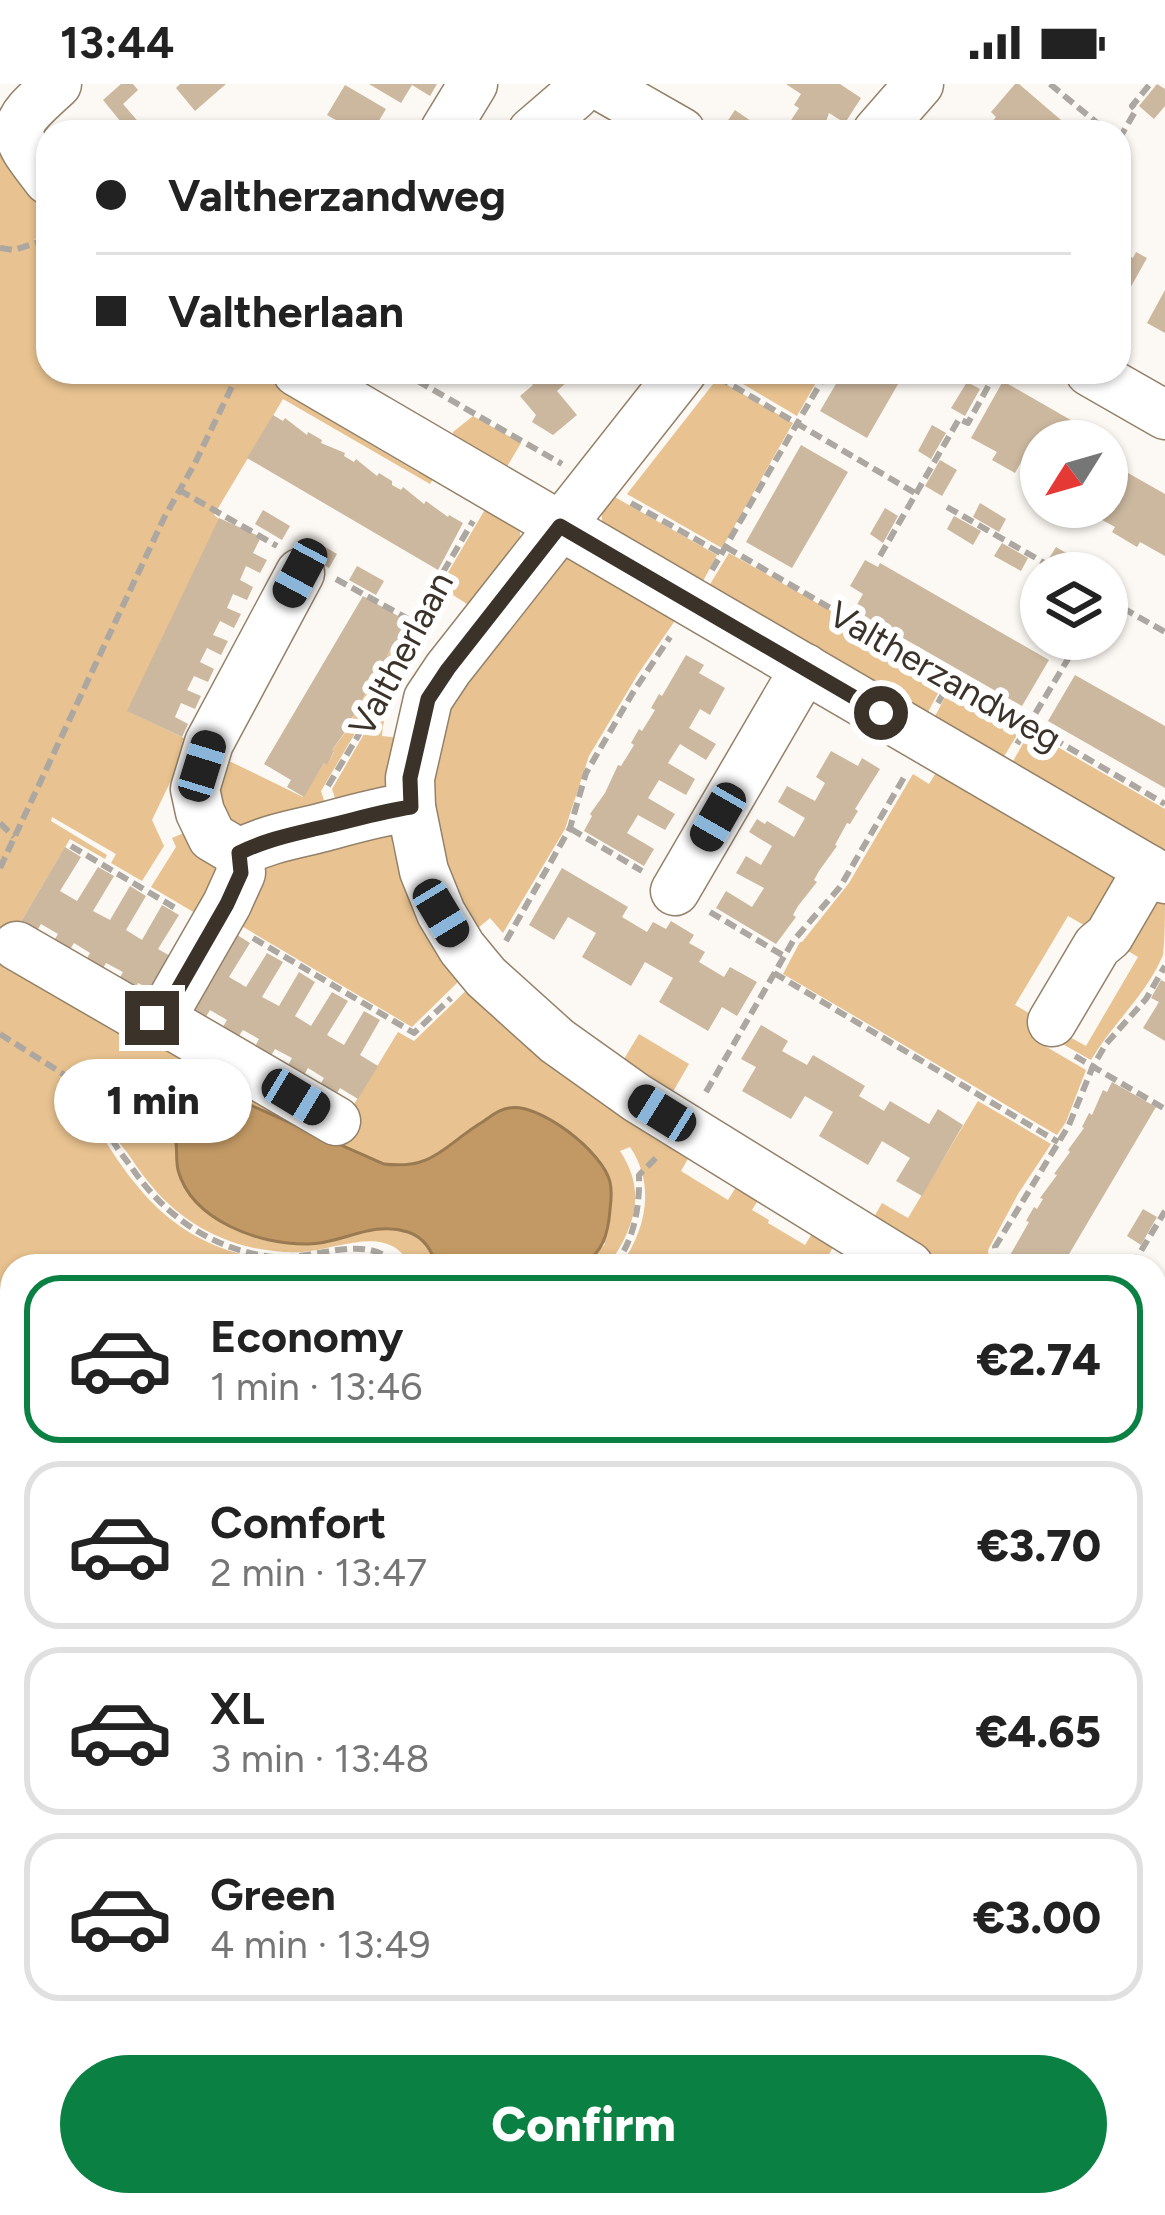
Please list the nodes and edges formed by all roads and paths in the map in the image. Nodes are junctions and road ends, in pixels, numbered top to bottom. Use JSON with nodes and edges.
{"nodes":[{"id":1,"x":57,"y":84,"type":"edge"},
{"id":2,"x":473,"y":84,"type":"edge"},
{"id":3,"x":581,"y":84,"type":"edge"},
{"id":4,"x":597,"y":84,"type":"edge"},
{"id":5,"x":919,"y":84,"type":"edge"},
{"id":6,"x":1051,"y":84,"type":"edge"},
{"id":7,"x":1150,"y":84,"type":"edge"},
{"id":8,"x":451,"y":120,"type":"edge"},
{"id":9,"x":546,"y":120,"type":"edge"},
{"id":10,"x":660,"y":120,"type":"edge"},
{"id":11,"x":888,"y":120,"type":"edge"},
{"id":12,"x":1094,"y":120,"type":"edge"},
{"id":13,"x":1130,"y":120,"type":"edge"},
{"id":14,"x":36,"y":159,"type":"edge"},
{"id":15,"x":36,"y":243,"type":"edge"},
{"id":16,"x":0,"y":248,"type":"edge"},
{"id":17,"x":233,"y":384,"type":"edge"},
{"id":18,"x":317,"y":384,"type":"edge"},
{"id":19,"x":672,"y":384,"type":"edge"},
{"id":20,"x":730,"y":384,"type":"edge"},
{"id":21,"x":820,"y":384,"type":"edge"},
{"id":22,"x":989,"y":384,"type":"edge"},
{"id":23,"x":1111,"y":384,"type":"edge"},
{"id":24,"x":1165,"y":415,"type":"edge"},
{"id":25,"x":797,"y":423,"type":"junction"},
{"id":26,"x":493,"y":487,"type":"junction"},
{"id":27,"x":915,"y":493,"type":"junction"},
{"id":28,"x":947,"y":507,"type":"dead end"},
{"id":29,"x":560,"y":526,"type":"junction"},
{"id":30,"x":726,"y":547,"type":"junction"},
{"id":31,"x":1025,"y":552,"type":"edge"},
{"id":32,"x":880,"y":556,"type":"dead end"},
{"id":33,"x":300,"y":573,"type":"dead end"},
{"id":34,"x":693,"y":603,"type":"junction"},
{"id":35,"x":1128,"y":611,"type":"edge"},
{"id":36,"x":1165,"y":632,"type":"edge"},
{"id":37,"x":410,"y":649,"type":"dead end"},
{"id":38,"x":1067,"y":660,"type":"edge"},
{"id":39,"x":805,"y":668,"type":"junction"},
{"id":40,"x":386,"y":689,"type":"dead end"},
{"id":41,"x":1028,"y":725,"type":"junction"},
{"id":42,"x":926,"y":740,"type":"junction"},
{"id":43,"x":995,"y":780,"type":"junction"},
{"id":44,"x":1165,"y":804,"type":"edge"},
{"id":45,"x":411,"y":807,"type":"junction"},
{"id":46,"x":0,"y":823,"type":"edge"},
{"id":47,"x":336,"y":824,"type":"junction"},
{"id":48,"x":14,"y":837,"type":"junction"},
{"id":49,"x":71,"y":846,"type":"dead end"},
{"id":50,"x":239,"y":853,"type":"junction"},
{"id":51,"x":0,"y":868,"type":"edge"},
{"id":52,"x":1156,"y":874,"type":"edge"},
{"id":53,"x":675,"y":891,"type":"dead end"},
{"id":54,"x":214,"y":924,"type":"junction"},
{"id":55,"x":17,"y":946,"type":"dead end"},
{"id":56,"x":1165,"y":966,"type":"edge"},
{"id":57,"x":480,"y":970,"type":"junction"},
{"id":58,"x":774,"y":974,"type":"junction"},
{"id":59,"x":161,"y":1019,"type":"junction"},
{"id":60,"x":1052,"y":1022,"type":"joint"},
{"id":61,"x":0,"y":1034,"type":"edge"},
{"id":62,"x":1093,"y":1066,"type":"junction"},
{"id":63,"x":1165,"y":1109,"type":"edge"},
{"id":64,"x":336,"y":1121,"type":"dead end"},
{"id":65,"x":686,"y":1128,"type":"junction"},
{"id":66,"x":1058,"y":1142,"type":"junction"},
{"id":67,"x":1165,"y":1210,"type":"edge"},
{"id":68,"x":262,"y":1254,"type":"edge"},
{"id":69,"x":310,"y":1254,"type":"edge"},
{"id":70,"x":379,"y":1254,"type":"edge"},
{"id":71,"x":623,"y":1254,"type":"edge"},
{"id":72,"x":890,"y":1254,"type":"edge"},
{"id":73,"x":996,"y":1254,"type":"edge"},
{"id":74,"x":1139,"y":1254,"type":"edge"}],
"edges":[{"from":1,"to":14,"type":"street"},
{"from":2,"to":8,"type":"street"},
{"from":3,"to":9,"type":"street"},
{"from":4,"to":10,"type":"street"},
{"from":5,"to":11,"type":"street"},
{"from":6,"to":12,"type":"path"},
{"from":7,"to":13,"type":"path"},
{"from":15,"to":16,"type":"path"},
{"from":17,"to":48,"type":"path"},
{"from":18,"to":26,"type":"street","name":"Valtherzandweg"},
{"from":19,"to":29,"type":"street","name":"Valtherlaan"},
{"from":20,"to":25,"type":"path"},
{"from":21,"to":25,"type":"path"},
{"from":22,"to":27,"type":"path"},
{"from":23,"to":24,"type":"street"},
{"from":25,"to":27,"type":"path"},
{"from":25,"to":30,"type":"path"},
{"from":26,"to":29,"type":"street","name":"Valtherzandweg"},
{"from":26,"to":37,"type":"path","name":"Valtherlaan"},
{"from":27,"to":32,"type":"path"},
{"from":28,"to":31,"type":"path"},
{"from":29,"to":34,"type":"street","name":"Valtherzandweg"},
{"from":29,"to":45,"type":"street","name":"Valtherlaan"},
{"from":30,"to":34,"type":"path"},
{"from":30,"to":41,"type":"path","name":"Valtherzandweg"},
{"from":33,"to":50,"type":"street"},
{"from":34,"to":39,"type":"street","name":"Valtherzandweg"},
{"from":34,"to":57,"type":"path"},
{"from":35,"to":36,"type":"path"},
{"from":38,"to":41,"type":"path"},
{"from":39,"to":42,"type":"street","name":"Valtherzandweg"},
{"from":39,"to":53,"type":"street","name":"Valtherzandweg"},
{"from":40,"to":47,"type":"path","name":"Valtherlaan"},
{"from":41,"to":43,"type":"path"},
{"from":41,"to":44,"type":"path","name":"Valtherzandweg"},
{"from":42,"to":43,"type":"street","name":"Valtherzandweg"},
{"from":42,"to":58,"type":"path","name":"Valtherzandweg"},
{"from":43,"to":52,"type":"street","name":"Valtherzandweg"},
{"from":45,"to":47,"type":"street"},
{"from":45,"to":57,"type":"street","name":"Valtherlaan"},
{"from":46,"to":48,"type":"path"},
{"from":47,"to":50,"type":"street"},
{"from":48,"to":51,"type":"path"},
{"from":49,"to":54,"type":"path"},
{"from":50,"to":54,"type":"street"},
{"from":52,"to":60,"type":"street"},
{"from":54,"to":57,"type":"path"},
{"from":54,"to":59,"type":"street"},
{"from":55,"to":59,"type":"street"},
{"from":56,"to":62,"type":"path"},
{"from":57,"to":65,"type":"street","name":"Valtherlaan"},
{"from":58,"to":65,"type":"path","name":"Valtherzandweg"},
{"from":58,"to":66,"type":"path"},
{"from":59,"to":64,"type":"street"},
{"from":60,"to":62,"type":"path"},
{"from":61,"to":68,"type":"path"},
{"from":62,"to":63,"type":"path"},
{"from":62,"to":66,"type":"path"},
{"from":65,"to":71,"type":"path","name":"Valtherzandweg"},
{"from":65,"to":72,"type":"street","name":"Valtherlaan"},
{"from":66,"to":73,"type":"path"},
{"from":67,"to":74,"type":"path"},
{"from":69,"to":70,"type":"path"}]}
